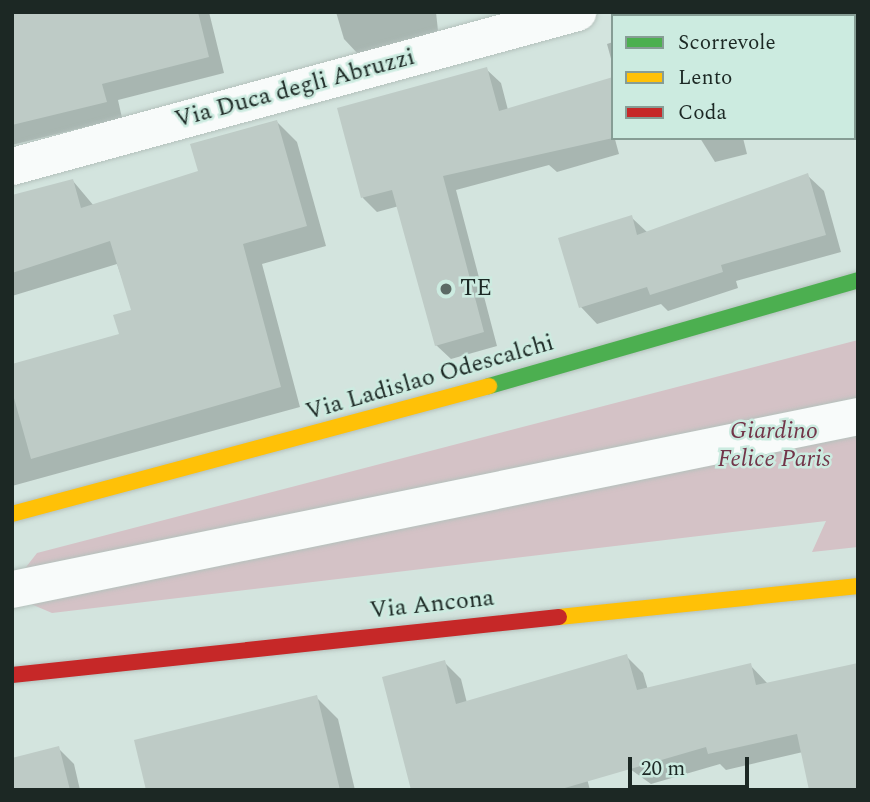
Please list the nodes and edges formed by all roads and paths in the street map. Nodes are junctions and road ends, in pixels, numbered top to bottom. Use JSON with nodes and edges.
{"nodes":[{"id":1,"x":577,"y":12,"type":"edge"},
{"id":2,"x":12,"y":166,"type":"edge"},
{"id":3,"x":858,"y":279,"type":"edge"},
{"id":4,"x":858,"y":416,"type":"edge"},
{"id":5,"x":12,"y":514,"type":"edge"},
{"id":6,"x":858,"y":586,"type":"edge"},
{"id":7,"x":12,"y":589,"type":"edge"},
{"id":8,"x":12,"y":675,"type":"edge"}],
"edges":[{"from":1,"to":2,"type":"street","name":"Via Duca degli Abruzzi"},
{"from":3,"to":5,"type":"street","name":"Via Ladislao Odescalchi"},
{"from":4,"to":7,"type":"street"},
{"from":6,"to":8,"type":"street","name":"Via Ancona"}]}
